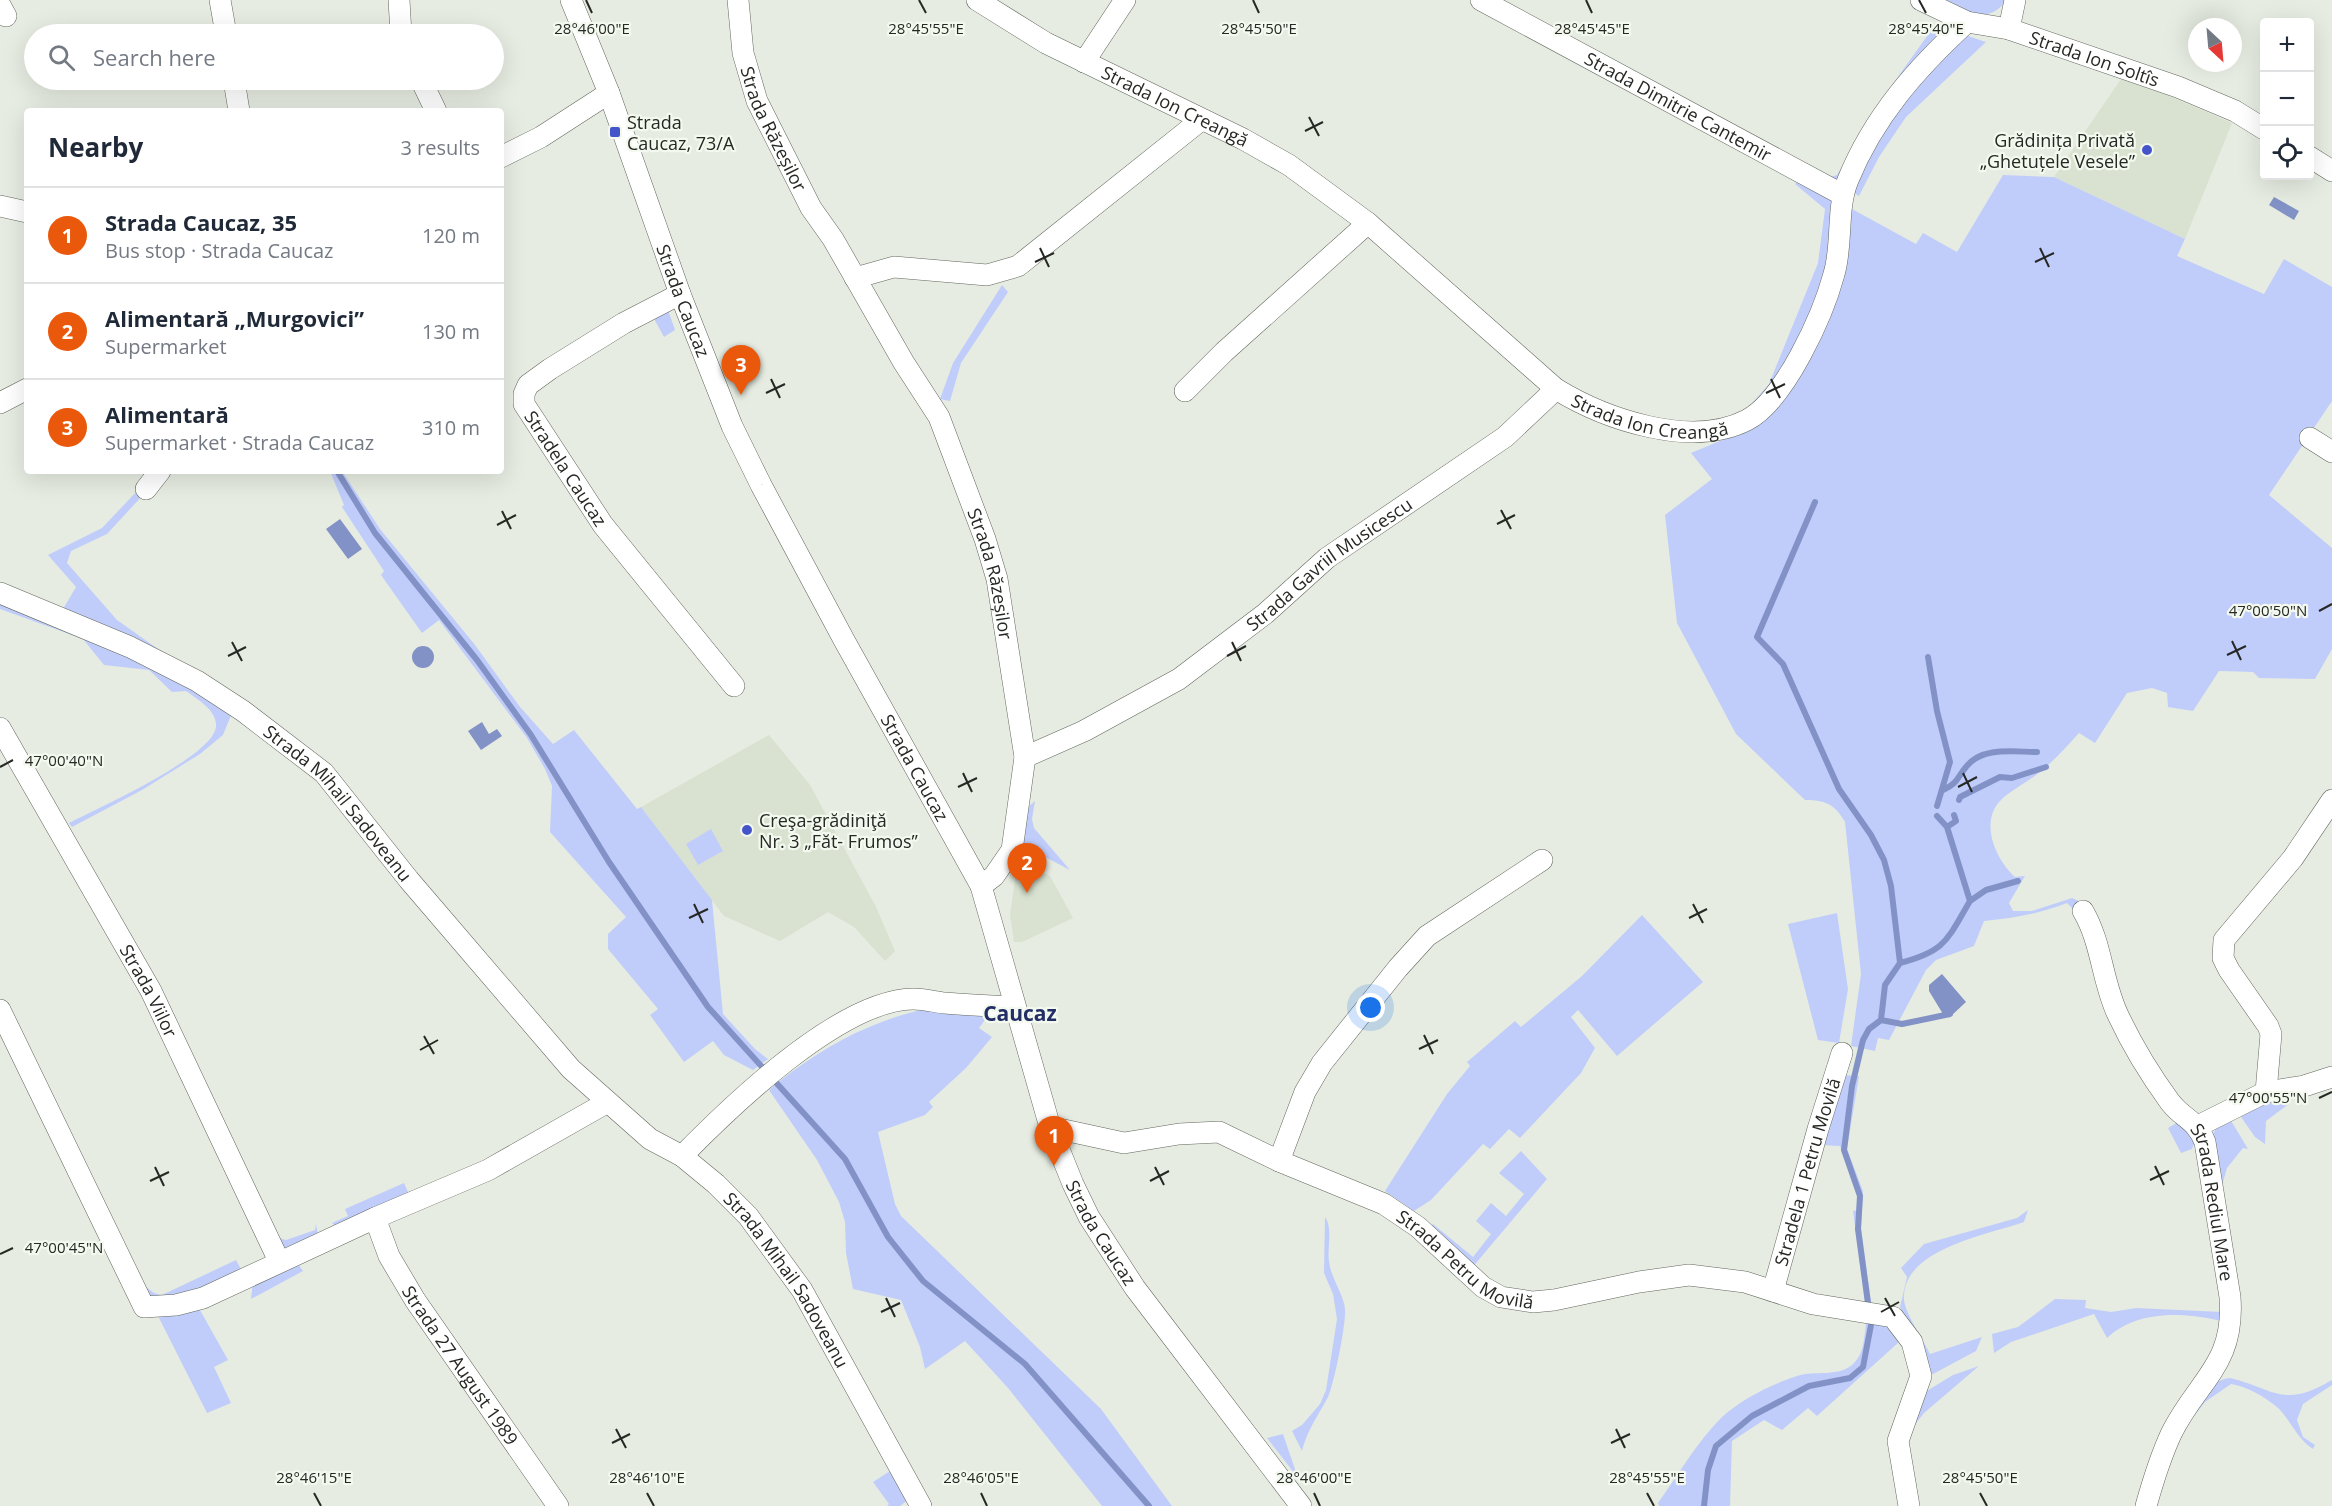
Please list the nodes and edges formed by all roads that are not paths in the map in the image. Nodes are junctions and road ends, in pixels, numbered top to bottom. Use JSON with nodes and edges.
{"nodes":[{"id":1,"x":220,"y":0,"type":"edge"},
{"id":2,"x":399,"y":0,"type":"edge"},
{"id":3,"x":571,"y":0,"type":"edge"},
{"id":4,"x":738,"y":0,"type":"edge"},
{"id":5,"x":977,"y":0,"type":"edge"},
{"id":6,"x":1125,"y":0,"type":"edge"},
{"id":7,"x":1481,"y":0,"type":"edge"},
{"id":8,"x":1921,"y":0,"type":"edge"},
{"id":9,"x":2015,"y":0,"type":"edge"},
{"id":10,"x":1967,"y":22,"type":"junction"},
{"id":11,"x":224,"y":24,"type":"edge"},
{"id":12,"x":401,"y":24,"type":"edge"},
{"id":13,"x":2009,"y":29,"type":"junction"},
{"id":14,"x":1084,"y":62,"type":"junction"},
{"id":15,"x":236,"y":90,"type":"edge"},
{"id":16,"x":426,"y":90,"type":"edge"},
{"id":17,"x":609,"y":93,"type":"junction"},
{"id":18,"x":239,"y":108,"type":"edge"},
{"id":19,"x":435,"y":108,"type":"edge"},
{"id":20,"x":1201,"y":120,"type":"junction"},
{"id":21,"x":2260,"y":126,"type":"edge"},
{"id":22,"x":504,"y":156,"type":"edge"},
{"id":23,"x":2314,"y":160,"type":"edge"},
{"id":24,"x":2332,"y":171,"type":"edge"},
{"id":25,"x":1843,"y":195,"type":"junction"},
{"id":26,"x":0,"y":206,"type":"edge"},
{"id":27,"x":24,"y":211,"type":"edge"},
{"id":28,"x":1368,"y":223,"type":"junction"},
{"id":29,"x":855,"y":278,"type":"junction"},
{"id":30,"x":680,"y":294,"type":"junction"},
{"id":31,"x":1556,"y":389,"type":"junction"},
{"id":32,"x":24,"y":391,"type":"edge"},
{"id":33,"x":1185,"y":391,"type":"dead end"},
{"id":34,"x":0,"y":403,"type":"edge"},
{"id":35,"x":2310,"y":438,"type":"dead end"},
{"id":36,"x":2332,"y":452,"type":"edge"},
{"id":37,"x":158,"y":474,"type":"edge"},
{"id":38,"x":146,"y":489,"type":"dead end"},
{"id":39,"x":0,"y":593,"type":"edge"},
{"id":40,"x":734,"y":686,"type":"dead end"},
{"id":41,"x":0,"y":728,"type":"edge"},
{"id":42,"x":1025,"y":757,"type":"junction"},
{"id":43,"x":2332,"y":800,"type":"edge"},
{"id":44,"x":1542,"y":860,"type":"dead end"},
{"id":45,"x":981,"y":886,"type":"junction"},
{"id":46,"x":2083,"y":911,"type":"dead end"},
{"id":47,"x":1014,"y":1006,"type":"junction"},
{"id":48,"x":0,"y":1010,"type":"edge"},
{"id":49,"x":1842,"y":1053,"type":"dead end"},
{"id":50,"x":2332,"y":1077,"type":"edge"},
{"id":51,"x":2266,"y":1092,"type":"junction"},
{"id":52,"x":606,"y":1103,"type":"junction"},
{"id":53,"x":2198,"y":1126,"type":"junction"},
{"id":54,"x":1050,"y":1127,"type":"junction"},
{"id":55,"x":682,"y":1156,"type":"junction"},
{"id":56,"x":1279,"y":1161,"type":"junction"},
{"id":57,"x":375,"y":1218,"type":"junction"},
{"id":58,"x":279,"y":1261,"type":"junction"},
{"id":59,"x":1773,"y":1291,"type":"junction"},
{"id":60,"x":916,"y":1504,"type":"edge"},
{"id":61,"x":558,"y":1506,"type":"edge"},
{"id":62,"x":1301,"y":1506,"type":"edge"},
{"id":63,"x":1909,"y":1506,"type":"edge"},
{"id":64,"x":2146,"y":1506,"type":"edge"}],
"edges":[{"from":1,"to":11,"type":"street"},
{"from":2,"to":12,"type":"street"},
{"from":3,"to":17,"type":"street","name":"Strada Caucaz"},
{"from":4,"to":29,"type":"street","name":"Strada Răzeșilor"},
{"from":5,"to":14,"type":"street","name":"Strada Ion Creangă"},
{"from":6,"to":14,"type":"street"},
{"from":7,"to":25,"type":"street","name":"Strada Dimitrie Cantemir"},
{"from":8,"to":10,"type":"street","name":"Strada Ion Soltîs"},
{"from":9,"to":13,"type":"street"},
{"from":10,"to":13,"type":"street","name":"Strada Ion Soltîs"},
{"from":10,"to":25,"type":"street","name":"Strada Ion Creangă"},
{"from":13,"to":21,"type":"street","name":"Strada Ion Soltîs"},
{"from":14,"to":20,"type":"street","name":"Strada Ion Creangă"},
{"from":15,"to":18,"type":"street"},
{"from":16,"to":19,"type":"street"},
{"from":17,"to":22,"type":"street"},
{"from":17,"to":30,"type":"street","name":"Strada Caucaz"},
{"from":20,"to":28,"type":"street","name":"Strada Ion Creangă"},
{"from":20,"to":29,"type":"street"},
{"from":23,"to":24,"type":"street"},
{"from":25,"to":31,"type":"street","name":"Strada Ion Creangă"},
{"from":26,"to":27,"type":"street"},
{"from":28,"to":31,"type":"street","name":"Strada Ion Creangă"},
{"from":28,"to":33,"type":"street"},
{"from":29,"to":42,"type":"street","name":"Strada Răzeșilor"},
{"from":30,"to":40,"type":"street","name":"Stradela Caucaz"},
{"from":30,"to":45,"type":"street","name":"Strada Caucaz"},
{"from":31,"to":42,"type":"street","name":"Strada Gavriil Musicescu"},
{"from":32,"to":34,"type":"street"},
{"from":35,"to":36,"type":"street"},
{"from":37,"to":38,"type":"street"},
{"from":39,"to":52,"type":"street","name":"Strada Mihail Sadoveanu"},
{"from":41,"to":58,"type":"street","name":"Strada Viilor"},
{"from":42,"to":45,"type":"street","name":"Strada Răzeșilor"},
{"from":43,"to":51,"type":"street"},
{"from":44,"to":56,"type":"street"},
{"from":45,"to":47,"type":"street","name":"Strada Caucaz"},
{"from":46,"to":53,"type":"street","name":"Strada Rediul Mare"},
{"from":47,"to":54,"type":"street","name":"Strada Caucaz"},
{"from":47,"to":55,"type":"street"},
{"from":48,"to":58,"type":"street"},
{"from":49,"to":59,"type":"street","name":"Stradela 1 Petru Movilă"},
{"from":50,"to":51,"type":"street"},
{"from":51,"to":53,"type":"street"},
{"from":52,"to":55,"type":"street","name":"Strada Mihail Sadoveanu"},
{"from":52,"to":57,"type":"street"},
{"from":53,"to":64,"type":"street","name":"Strada Rediul Mare"},
{"from":54,"to":56,"type":"street","name":"Strada Petru Movilă"},
{"from":54,"to":62,"type":"street","name":"Strada Caucaz"},
{"from":55,"to":60,"type":"street","name":"Strada Mihail Sadoveanu"},
{"from":56,"to":59,"type":"street","name":"Strada Petru Movilă"},
{"from":57,"to":58,"type":"street"},
{"from":57,"to":61,"type":"street","name":"Strada 27 August 1989"},
{"from":59,"to":63,"type":"street","name":"Strada Petru Movilă"}]}
